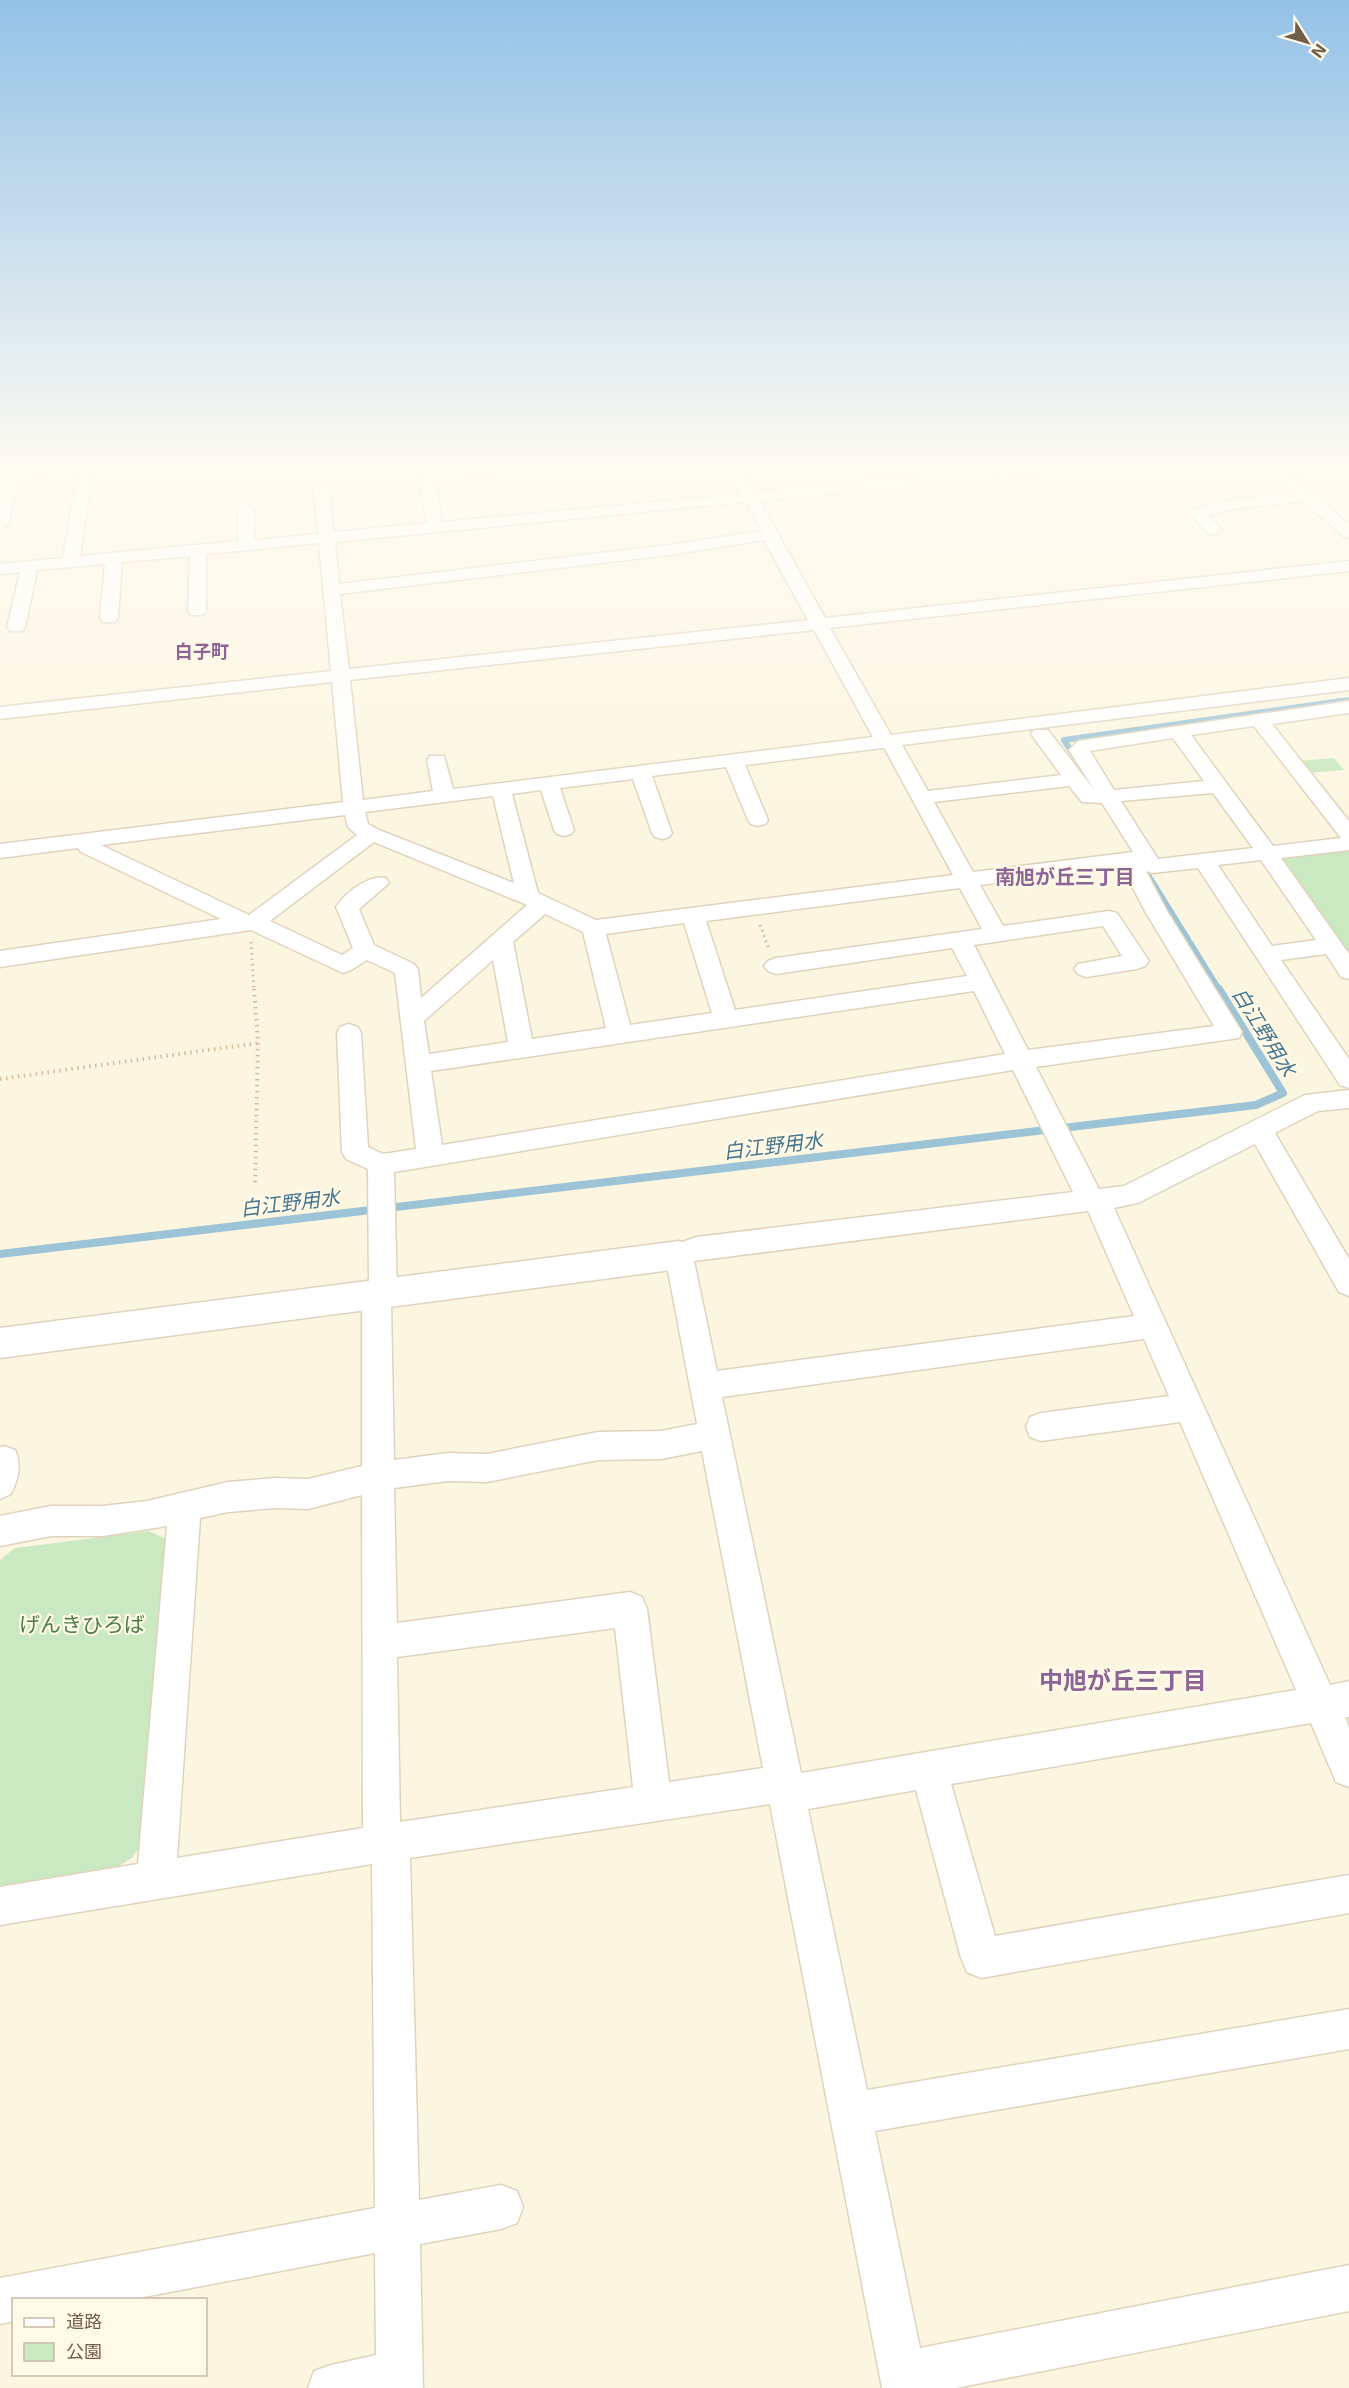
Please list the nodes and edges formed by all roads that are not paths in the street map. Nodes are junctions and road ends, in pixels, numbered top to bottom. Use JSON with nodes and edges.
{"nodes":[{"id":1,"x":26,"y":581,"type":"edge"},
{"id":2,"x":112,"y":581,"type":"edge"},
{"id":3,"x":197,"y":581,"type":"edge"},
{"id":4,"x":331,"y":581,"type":"edge"},
{"id":5,"x":404,"y":581,"type":"edge"},
{"id":6,"x":796,"y":581,"type":"edge"},
{"id":7,"x":1145,"y":581,"type":"edge"},
{"id":8,"x":1194,"y":581,"type":"edge"},
{"id":9,"x":332,"y":590,"type":"junction"},
{"id":10,"x":197,"y":610,"type":"dead end"},
{"id":11,"x":109,"y":618,"type":"dead end"},
{"id":12,"x":818,"y":619,"type":"junction"},
{"id":13,"x":16,"y":627,"type":"dead end"},
{"id":14,"x":339,"y":672,"type":"junction"},
{"id":15,"x":1349,"y":684,"type":"edge"},
{"id":16,"x":0,"y":705,"type":"edge"},
{"id":17,"x":1345,"y":712,"type":"edge"},
{"id":18,"x":0,"y":713,"type":"edge"},
{"id":19,"x":1258,"y":719,"type":"junction"},
{"id":20,"x":1178,"y":731,"type":"junction"},
{"id":21,"x":1041,"y":734,"type":"dead end"},
{"id":22,"x":888,"y":742,"type":"junction"},
{"id":23,"x":437,"y":760,"type":"dead end"},
{"id":24,"x":733,"y":761,"type":"junction"},
{"id":25,"x":641,"y":773,"type":"junction"},
{"id":26,"x":1074,"y":779,"type":"junction"},
{"id":27,"x":549,"y":784,"type":"junction"},
{"id":28,"x":1219,"y":786,"type":"junction"},
{"id":29,"x":501,"y":789,"type":"junction"},
{"id":30,"x":444,"y":796,"type":"junction"},
{"id":31,"x":1100,"y":797,"type":"junction"},
{"id":32,"x":921,"y":798,"type":"junction"},
{"id":33,"x":354,"y":808,"type":"junction"},
{"id":34,"x":758,"y":820,"type":"dead end"},
{"id":35,"x":564,"y":831,"type":"dead end"},
{"id":36,"x":662,"y":833,"type":"dead end"},
{"id":37,"x":372,"y":834,"type":"junction"},
{"id":38,"x":1349,"y":834,"type":"edge"},
{"id":39,"x":87,"y":840,"type":"junction"},
{"id":40,"x":1349,"y":844,"type":"edge"},
{"id":41,"x":0,"y":851,"type":"edge"},
{"id":42,"x":1267,"y":853,"type":"junction"},
{"id":43,"x":1137,"y":858,"type":"junction"},
{"id":44,"x":1204,"y":861,"type":"junction"},
{"id":45,"x":967,"y":880,"type":"junction"},
{"id":46,"x":378,"y":883,"type":"dead end"},
{"id":47,"x":535,"y":900,"type":"junction"},
{"id":48,"x":693,"y":916,"type":"junction"},
{"id":49,"x":250,"y":923,"type":"junction"},
{"id":50,"x":593,"y":928,"type":"junction"},
{"id":51,"x":996,"y":934,"type":"junction"},
{"id":52,"x":501,"y":939,"type":"junction"},
{"id":53,"x":960,"y":940,"type":"junction"},
{"id":54,"x":1331,"y":946,"type":"junction"},
{"id":55,"x":365,"y":950,"type":"junction"},
{"id":56,"x":1266,"y":954,"type":"junction"},
{"id":57,"x":0,"y":959,"type":"edge"},
{"id":58,"x":776,"y":966,"type":"road end"},
{"id":59,"x":1086,"y":969,"type":"dead end"},
{"id":60,"x":1349,"y":971,"type":"edge"},
{"id":61,"x":983,"y":982,"type":"junction"},
{"id":62,"x":726,"y":1018,"type":"junction"},
{"id":63,"x":412,"y":1019,"type":"junction"},
{"id":64,"x":349,"y":1033,"type":"dead end"},
{"id":65,"x":620,"y":1034,"type":"junction"},
{"id":66,"x":520,"y":1048,"type":"junction"},
{"id":67,"x":1022,"y":1060,"type":"junction"},
{"id":68,"x":418,"y":1064,"type":"junction"},
{"id":69,"x":1349,"y":1079,"type":"edge"},
{"id":70,"x":1349,"y":1099,"type":"edge"},
{"id":71,"x":1260,"y":1130,"type":"junction"},
{"id":72,"x":430,"y":1157,"type":"junction"},
{"id":73,"x":381,"y":1164,"type":"junction"},
{"id":74,"x":1094,"y":1200,"type":"junction"},
{"id":75,"x":679,"y":1255,"type":"junction"},
{"id":76,"x":1349,"y":1284,"type":"edge"},
{"id":77,"x":380,"y":1294,"type":"junction"},
{"id":78,"x":1153,"y":1326,"type":"junction"},
{"id":79,"x":0,"y":1343,"type":"edge"},
{"id":80,"x":705,"y":1386,"type":"junction"},
{"id":81,"x":1189,"y":1407,"type":"junction"},
{"id":82,"x":1041,"y":1427,"type":"dead end"},
{"id":83,"x":715,"y":1435,"type":"junction"},
{"id":84,"x":378,"y":1476,"type":"junction"},
{"id":85,"x":185,"y":1507,"type":"junction"},
{"id":86,"x":0,"y":1531,"type":"edge"},
{"id":87,"x":380,"y":1642,"type":"junction"},
{"id":88,"x":1334,"y":1701,"type":"edge"},
{"id":89,"x":1349,"y":1768,"type":"edge"},
{"id":90,"x":928,"y":1770,"type":"junction"},
{"id":91,"x":786,"y":1789,"type":"junction"},
{"id":92,"x":653,"y":1802,"type":"junction"},
{"id":93,"x":387,"y":1843,"type":"junction"},
{"id":94,"x":156,"y":1882,"type":"junction"},
{"id":95,"x":1349,"y":1894,"type":"edge"},
{"id":96,"x":0,"y":1906,"type":"edge"},
{"id":97,"x":1349,"y":2029,"type":"edge"},
{"id":98,"x":852,"y":2114,"type":"junction"},
{"id":99,"x":501,"y":2207,"type":"dead end"},
{"id":100,"x":398,"y":2226,"type":"junction"},
{"id":101,"x":1349,"y":2288,"type":"edge"},
{"id":102,"x":16,"y":2298,"type":"edge"},
{"id":103,"x":400,"y":2380,"type":"edge"},
{"id":104,"x":904,"y":2382,"type":"edge"},
{"id":105,"x":331,"y":2388,"type":"edge"}],
"edges":[{"from":1,"to":13,"type":"street"},
{"from":2,"to":11,"type":"street"},
{"from":3,"to":10,"type":"street"},
{"from":4,"to":9,"type":"street"},
{"from":5,"to":9,"type":"street"},
{"from":6,"to":12,"type":"street"},
{"from":7,"to":12,"type":"street"},
{"from":8,"to":12,"type":"street"},
{"from":9,"to":14,"type":"street"},
{"from":12,"to":14,"type":"street"},
{"from":12,"to":22,"type":"street"},
{"from":14,"to":16,"type":"street"},
{"from":14,"to":18,"type":"street"},
{"from":14,"to":33,"type":"street"},
{"from":15,"to":22,"type":"street"},
{"from":17,"to":19,"type":"street"},
{"from":19,"to":20,"type":"street"},
{"from":19,"to":38,"type":"street"},
{"from":20,"to":28,"type":"street"},
{"from":20,"to":31,"type":"street"},
{"from":21,"to":26,"type":"street"},
{"from":22,"to":24,"type":"street"},
{"from":22,"to":32,"type":"street"},
{"from":23,"to":30,"type":"street"},
{"from":24,"to":25,"type":"street"},
{"from":24,"to":34,"type":"street"},
{"from":25,"to":27,"type":"street"},
{"from":25,"to":36,"type":"street"},
{"from":26,"to":31,"type":"street"},
{"from":26,"to":32,"type":"street"},
{"from":27,"to":29,"type":"street"},
{"from":27,"to":35,"type":"street"},
{"from":28,"to":31,"type":"street"},
{"from":28,"to":42,"type":"street"},
{"from":29,"to":30,"type":"street"},
{"from":29,"to":47,"type":"street"},
{"from":30,"to":33,"type":"street"},
{"from":31,"to":43,"type":"street"},
{"from":32,"to":45,"type":"street"},
{"from":33,"to":37,"type":"street"},
{"from":33,"to":39,"type":"street"},
{"from":37,"to":47,"type":"street"},
{"from":37,"to":49,"type":"street"},
{"from":39,"to":41,"type":"street"},
{"from":39,"to":49,"type":"street"},
{"from":40,"to":42,"type":"street"},
{"from":42,"to":44,"type":"street"},
{"from":42,"to":54,"type":"street"},
{"from":43,"to":44,"type":"street"},
{"from":43,"to":45,"type":"street"},
{"from":43,"to":67,"type":"street"},
{"from":44,"to":56,"type":"street"},
{"from":45,"to":48,"type":"street"},
{"from":45,"to":51,"type":"street"},
{"from":46,"to":55,"type":"street"},
{"from":47,"to":50,"type":"street"},
{"from":47,"to":52,"type":"street"},
{"from":48,"to":50,"type":"street"},
{"from":48,"to":62,"type":"street"},
{"from":49,"to":55,"type":"street"},
{"from":49,"to":57,"type":"street"},
{"from":50,"to":65,"type":"street"},
{"from":51,"to":53,"type":"street"},
{"from":51,"to":59,"type":"street"},
{"from":52,"to":63,"type":"street"},
{"from":52,"to":66,"type":"street"},
{"from":53,"to":58,"type":"street"},
{"from":53,"to":61,"type":"street"},
{"from":54,"to":56,"type":"street"},
{"from":54,"to":60,"type":"street"},
{"from":55,"to":63,"type":"street"},
{"from":56,"to":69,"type":"street"},
{"from":61,"to":62,"type":"street"},
{"from":61,"to":67,"type":"street"},
{"from":62,"to":65,"type":"street"},
{"from":63,"to":68,"type":"street"},
{"from":64,"to":73,"type":"street"},
{"from":65,"to":66,"type":"street"},
{"from":66,"to":68,"type":"street"},
{"from":67,"to":72,"type":"street"},
{"from":67,"to":74,"type":"street"},
{"from":68,"to":72,"type":"street"},
{"from":70,"to":71,"type":"street"},
{"from":71,"to":74,"type":"street"},
{"from":71,"to":76,"type":"street"},
{"from":72,"to":73,"type":"street"},
{"from":73,"to":77,"type":"street"},
{"from":74,"to":75,"type":"street"},
{"from":74,"to":78,"type":"street"},
{"from":75,"to":77,"type":"street"},
{"from":75,"to":80,"type":"street"},
{"from":77,"to":79,"type":"street"},
{"from":77,"to":84,"type":"street"},
{"from":78,"to":80,"type":"street"},
{"from":78,"to":81,"type":"street"},
{"from":80,"to":83,"type":"street"},
{"from":81,"to":82,"type":"street"},
{"from":81,"to":88,"type":"street"},
{"from":83,"to":84,"type":"street"},
{"from":83,"to":91,"type":"street"},
{"from":84,"to":85,"type":"street"},
{"from":84,"to":87,"type":"street"},
{"from":85,"to":86,"type":"street"},
{"from":85,"to":94,"type":"street"},
{"from":87,"to":92,"type":"street"},
{"from":87,"to":93,"type":"street"},
{"from":88,"to":89,"type":"street"},
{"from":88,"to":90,"type":"street"},
{"from":90,"to":91,"type":"street"},
{"from":90,"to":95,"type":"street"},
{"from":91,"to":92,"type":"street"},
{"from":91,"to":98,"type":"street"},
{"from":92,"to":93,"type":"street"},
{"from":93,"to":94,"type":"street"},
{"from":93,"to":100,"type":"street"},
{"from":94,"to":96,"type":"street"},
{"from":97,"to":98,"type":"street"},
{"from":98,"to":104,"type":"street"},
{"from":99,"to":100,"type":"street"},
{"from":100,"to":102,"type":"street"},
{"from":100,"to":103,"type":"street"},
{"from":101,"to":104,"type":"street"},
{"from":103,"to":105,"type":"street"}]}
